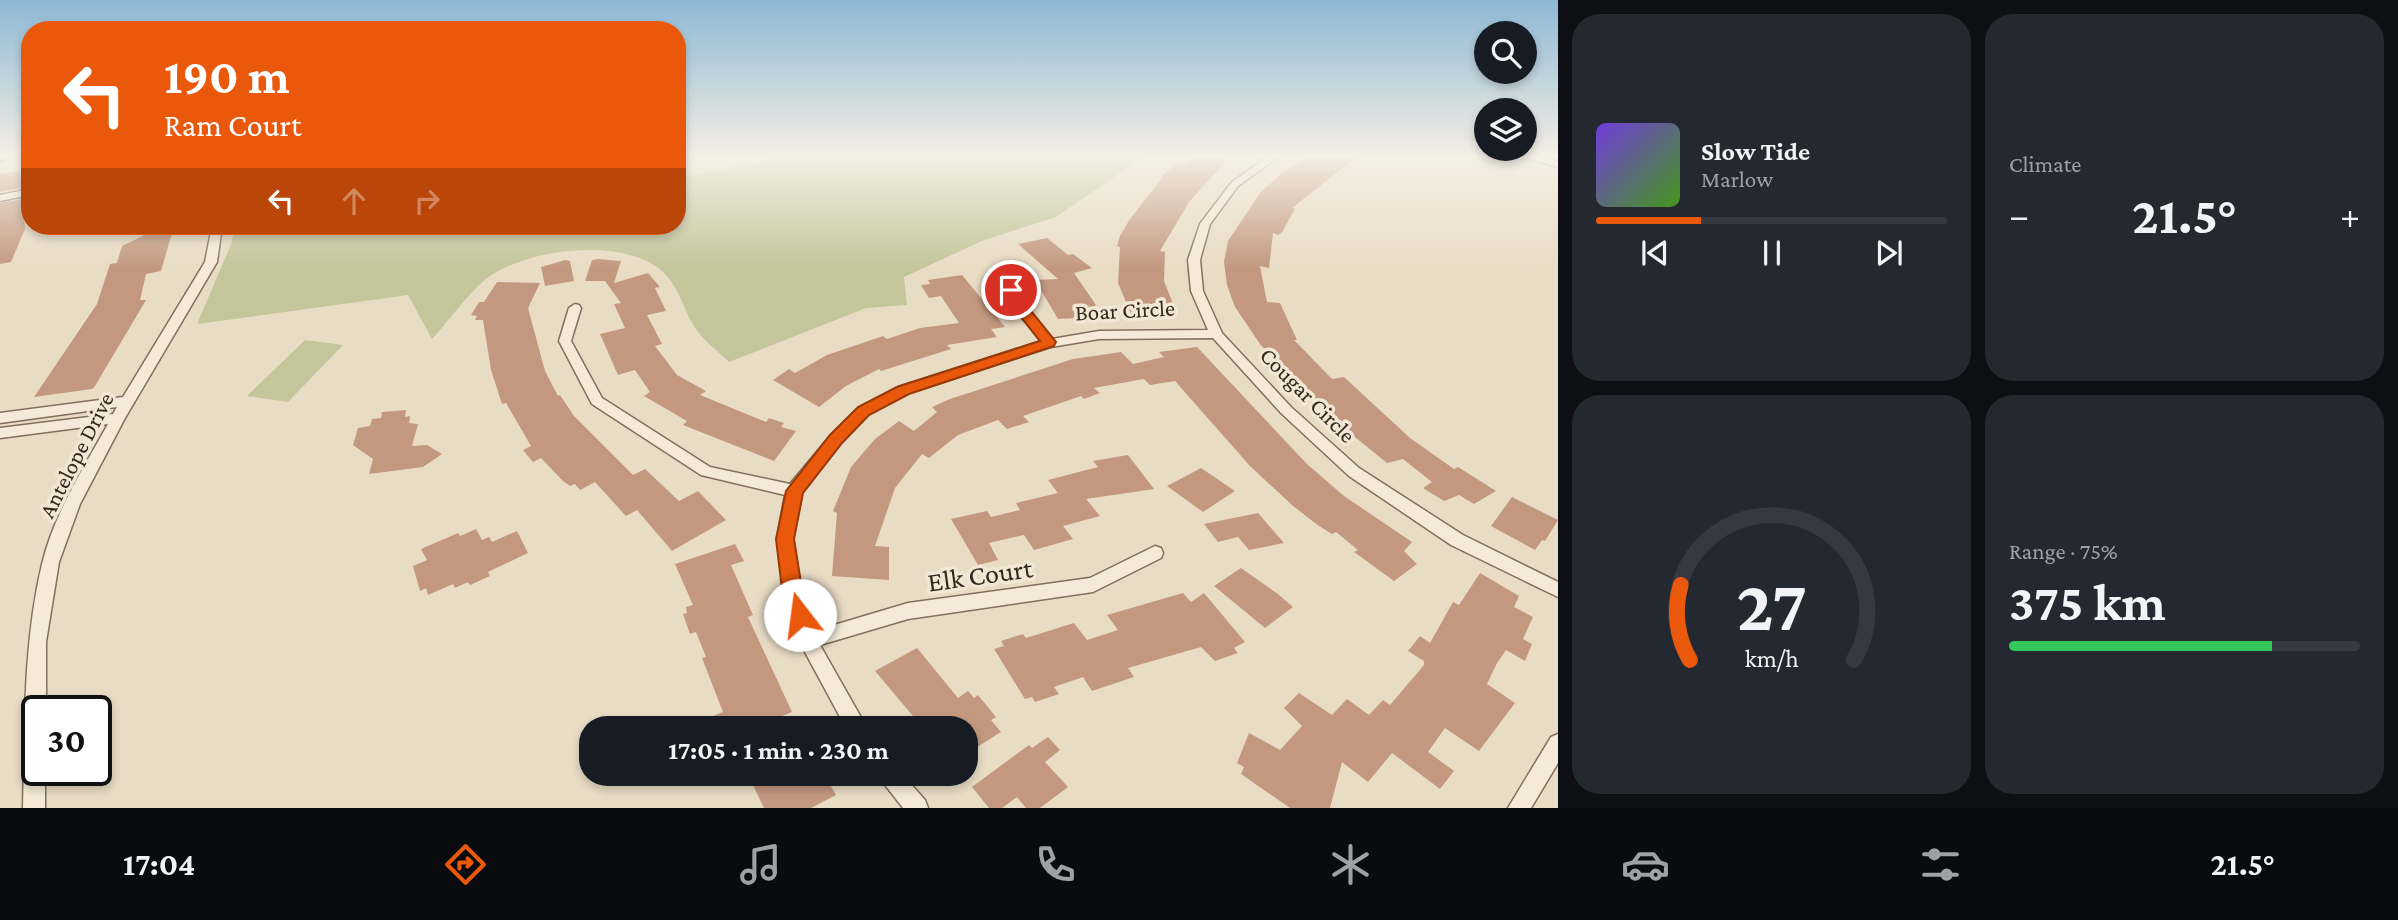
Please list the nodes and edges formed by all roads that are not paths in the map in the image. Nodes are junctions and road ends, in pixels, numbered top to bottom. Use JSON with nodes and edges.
{"nodes":[{"id":1,"x":21,"y":194,"type":"edge"},
{"id":2,"x":1228,"y":194,"type":"edge"},
{"id":3,"x":0,"y":198,"type":"edge"},
{"id":4,"x":216,"y":235,"type":"edge"},
{"id":5,"x":1002,"y":272,"type":"dead end"},
{"id":6,"x":575,"y":308,"type":"dead end"},
{"id":7,"x":1216,"y":334,"type":"junction"},
{"id":8,"x":1049,"y":342,"type":"junction"},
{"id":9,"x":129,"y":401,"type":"junction"},
{"id":10,"x":0,"y":418,"type":"edge"},
{"id":11,"x":118,"y":418,"type":"junction"},
{"id":12,"x":0,"y":433,"type":"edge"},
{"id":13,"x":794,"y":491,"type":"junction"},
{"id":14,"x":1155,"y":553,"type":"dead end"},
{"id":15,"x":1558,"y":590,"type":"edge"},
{"id":16,"x":808,"y":641,"type":"junction"},
{"id":17,"x":850,"y":716,"type":"edge"},
{"id":18,"x":1558,"y":744,"type":"edge"},
{"id":19,"x":899,"y":786,"type":"edge"},
{"id":20,"x":34,"y":808,"type":"edge"},
{"id":21,"x":917,"y":808,"type":"edge"},
{"id":22,"x":1519,"y":808,"type":"edge"}],
"edges":[{"from":1,"to":3,"type":"street"},
{"from":2,"to":7,"type":"street","name":"Cougar Circle"},
{"from":4,"to":9,"type":"street","name":"Antelope Drive"},
{"from":5,"to":8,"type":"street"},
{"from":6,"to":13,"type":"street"},
{"from":7,"to":8,"type":"street","name":"Boar Circle"},
{"from":7,"to":15,"type":"street","name":"Cougar Circle"},
{"from":8,"to":13,"type":"street","name":"Boar Circle"},
{"from":9,"to":10,"type":"street"},
{"from":9,"to":11,"type":"street","name":"Antelope Drive"},
{"from":11,"to":12,"type":"street"},
{"from":11,"to":20,"type":"street","name":"Antelope Drive"},
{"from":13,"to":16,"type":"street","name":"Boar Circle"},
{"from":14,"to":16,"type":"street","name":"Elk Court"},
{"from":16,"to":17,"type":"street","name":"Boar Circle"},
{"from":18,"to":22,"type":"street"},
{"from":19,"to":21,"type":"street"}]}
